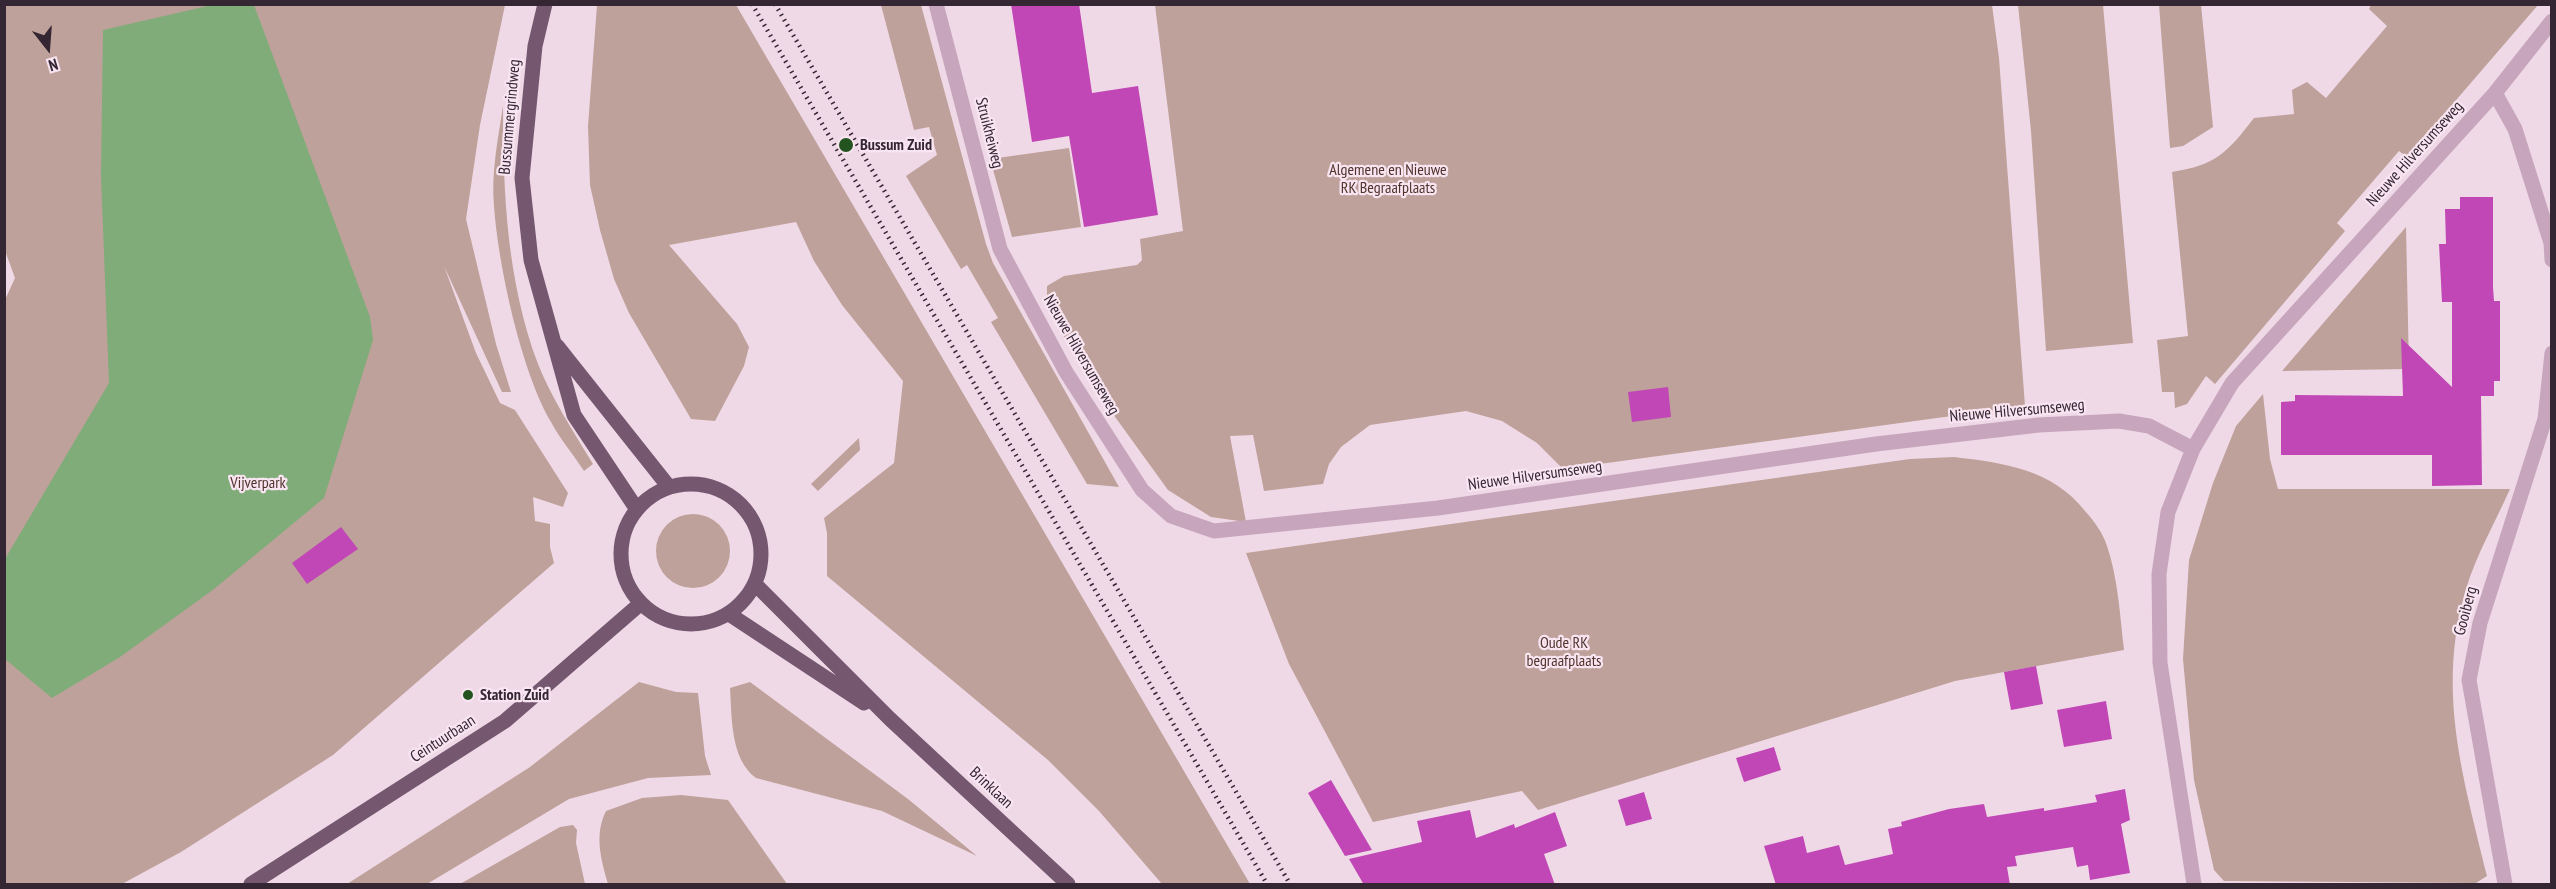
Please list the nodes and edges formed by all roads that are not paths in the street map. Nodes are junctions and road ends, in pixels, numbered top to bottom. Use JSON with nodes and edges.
{"nodes":[{"id":1,"x":545,"y":4,"type":"edge"},
{"id":2,"x":936,"y":4,"type":"edge"},
{"id":3,"x":2552,"y":21,"type":"edge"},
{"id":4,"x":2494,"y":93,"type":"junction"},
{"id":5,"x":2552,"y":260,"type":"edge"},
{"id":6,"x":1011,"y":269,"type":"joint"},
{"id":7,"x":551,"y":339,"type":"junction"},
{"id":8,"x":2552,"y":352,"type":"edge"},
{"id":9,"x":2193,"y":449,"type":"junction"},
{"id":10,"x":669,"y":487,"type":"junction"},
{"id":11,"x":636,"y":508,"type":"junction"},
{"id":12,"x":755,"y":584,"type":"junction"},
{"id":13,"x":640,"y":604,"type":"junction"},
{"id":14,"x":729,"y":614,"type":"junction"},
{"id":15,"x":890,"y":719,"type":"junction"},
{"id":16,"x":251,"y":885,"type":"edge"},
{"id":17,"x":1068,"y":885,"type":"edge"},
{"id":18,"x":2194,"y":885,"type":"edge"},
{"id":19,"x":2505,"y":885,"type":"edge"}],
"edges":[{"from":1,"to":7,"type":"main road","name":"Bussummergrindweg"},
{"from":2,"to":6,"type":"street","name":"Struikheiweg"},
{"from":3,"to":4,"type":"street","name":"Nieuwe Hilversumseweg"},
{"from":4,"to":5,"type":"street"},
{"from":4,"to":9,"type":"street","name":"Nieuwe Hilversumseweg"},
{"from":6,"to":9,"type":"street","name":"Nieuwe Hilversumseweg"},
{"from":7,"to":10,"type":"main road","name":"Bussummergrindweg"},
{"from":7,"to":11,"type":"main road","name":"Bussummergrindweg"},
{"from":8,"to":19,"type":"street","name":"Gooiberg"},
{"from":9,"to":18,"type":"street","name":"Nieuwe Hilversumseweg"},
{"from":10,"to":11,"type":"main road"},
{"from":10,"to":12,"type":"main road"},
{"from":11,"to":13,"type":"main road"},
{"from":12,"to":14,"type":"main road"},
{"from":12,"to":15,"type":"main road","name":"Brinklaan"},
{"from":13,"to":14,"type":"main road"},
{"from":13,"to":16,"type":"main road","name":"Ceintuurbaan"},
{"from":14,"to":15,"type":"main road","name":"Brinklaan"},
{"from":15,"to":17,"type":"main road","name":"Brinklaan"}]}
